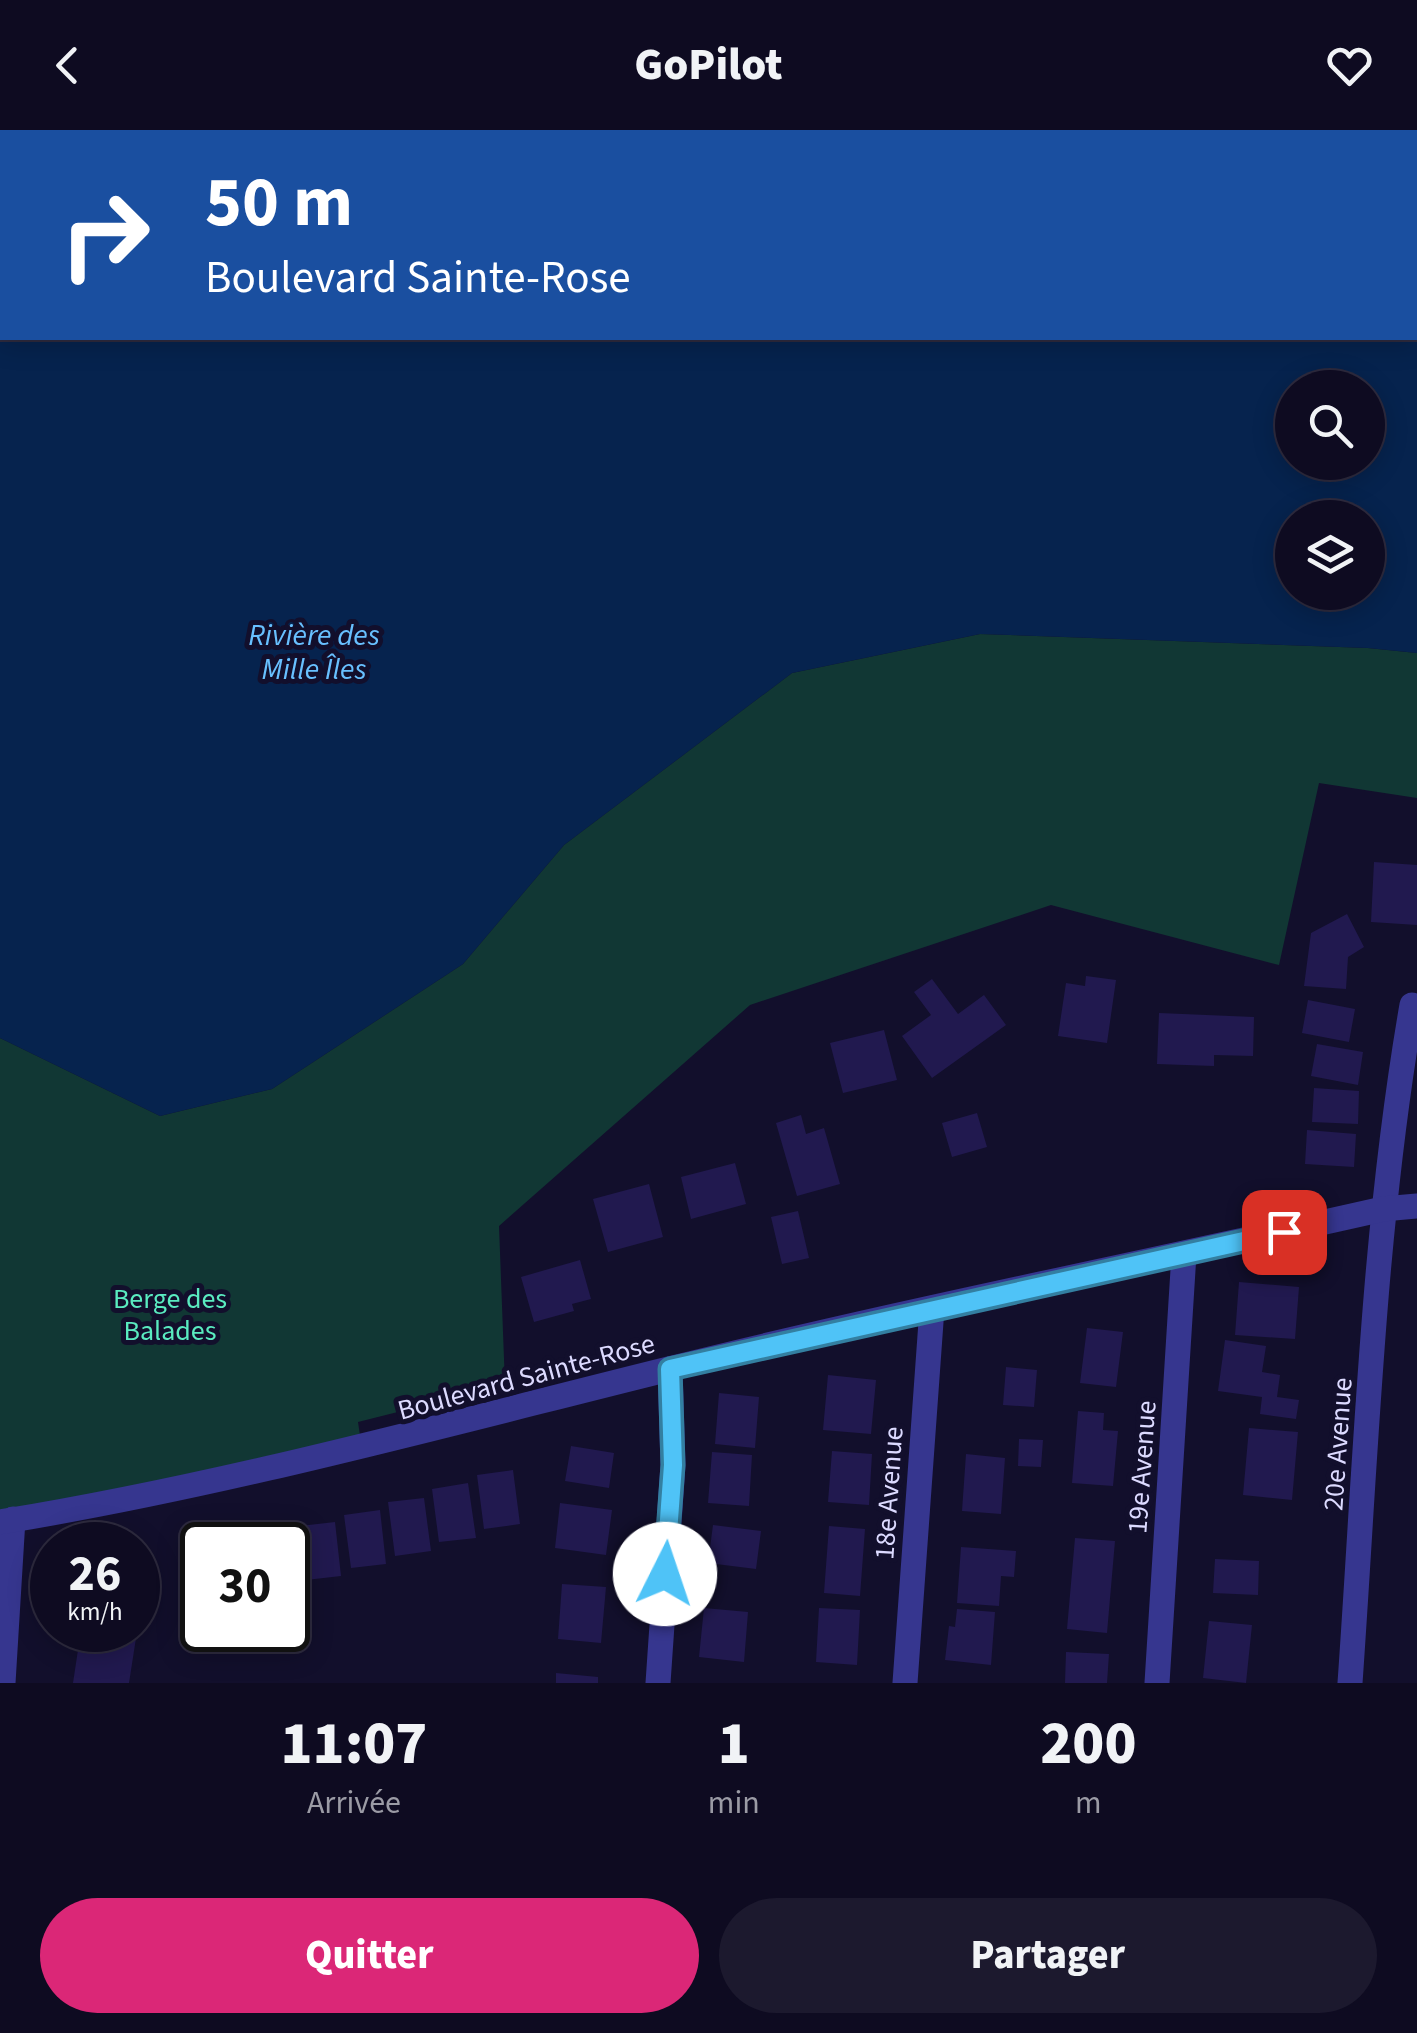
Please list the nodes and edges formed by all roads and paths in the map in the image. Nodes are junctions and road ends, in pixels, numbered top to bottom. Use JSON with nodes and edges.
{"nodes":[{"id":1,"x":1412,"y":1005,"type":"dead end"},
{"id":2,"x":1417,"y":1206,"type":"edge"},
{"id":3,"x":1383,"y":1209,"type":"junction"},
{"id":4,"x":1184,"y":1254,"type":"junction"},
{"id":5,"x":932,"y":1308,"type":"junction"},
{"id":6,"x":670,"y":1369,"type":"junction"},
{"id":7,"x":7,"y":1520,"type":"edge"},
{"id":8,"x":3,"y":1683,"type":"edge"},
{"id":9,"x":658,"y":1683,"type":"edge"},
{"id":10,"x":905,"y":1683,"type":"edge"},
{"id":11,"x":1158,"y":1683,"type":"edge"},
{"id":12,"x":1350,"y":1683,"type":"edge"}],
"edges":[{"from":1,"to":3,"type":"street","name":"20e Avenue"},
{"from":2,"to":3,"type":"street","name":"Boulevard Sainte-Rose"},
{"from":3,"to":4,"type":"street","name":"Boulevard Sainte-Rose"},
{"from":3,"to":12,"type":"street","name":"20e Avenue"},
{"from":4,"to":5,"type":"street","name":"Boulevard Sainte-Rose"},
{"from":4,"to":11,"type":"street","name":"19e Avenue"},
{"from":5,"to":6,"type":"street","name":"Boulevard Sainte-Rose"},
{"from":5,"to":10,"type":"street","name":"18e Avenue"},
{"from":6,"to":7,"type":"street","name":"Boulevard Sainte-Rose"},
{"from":6,"to":9,"type":"street"},
{"from":7,"to":8,"type":"street"}]}
